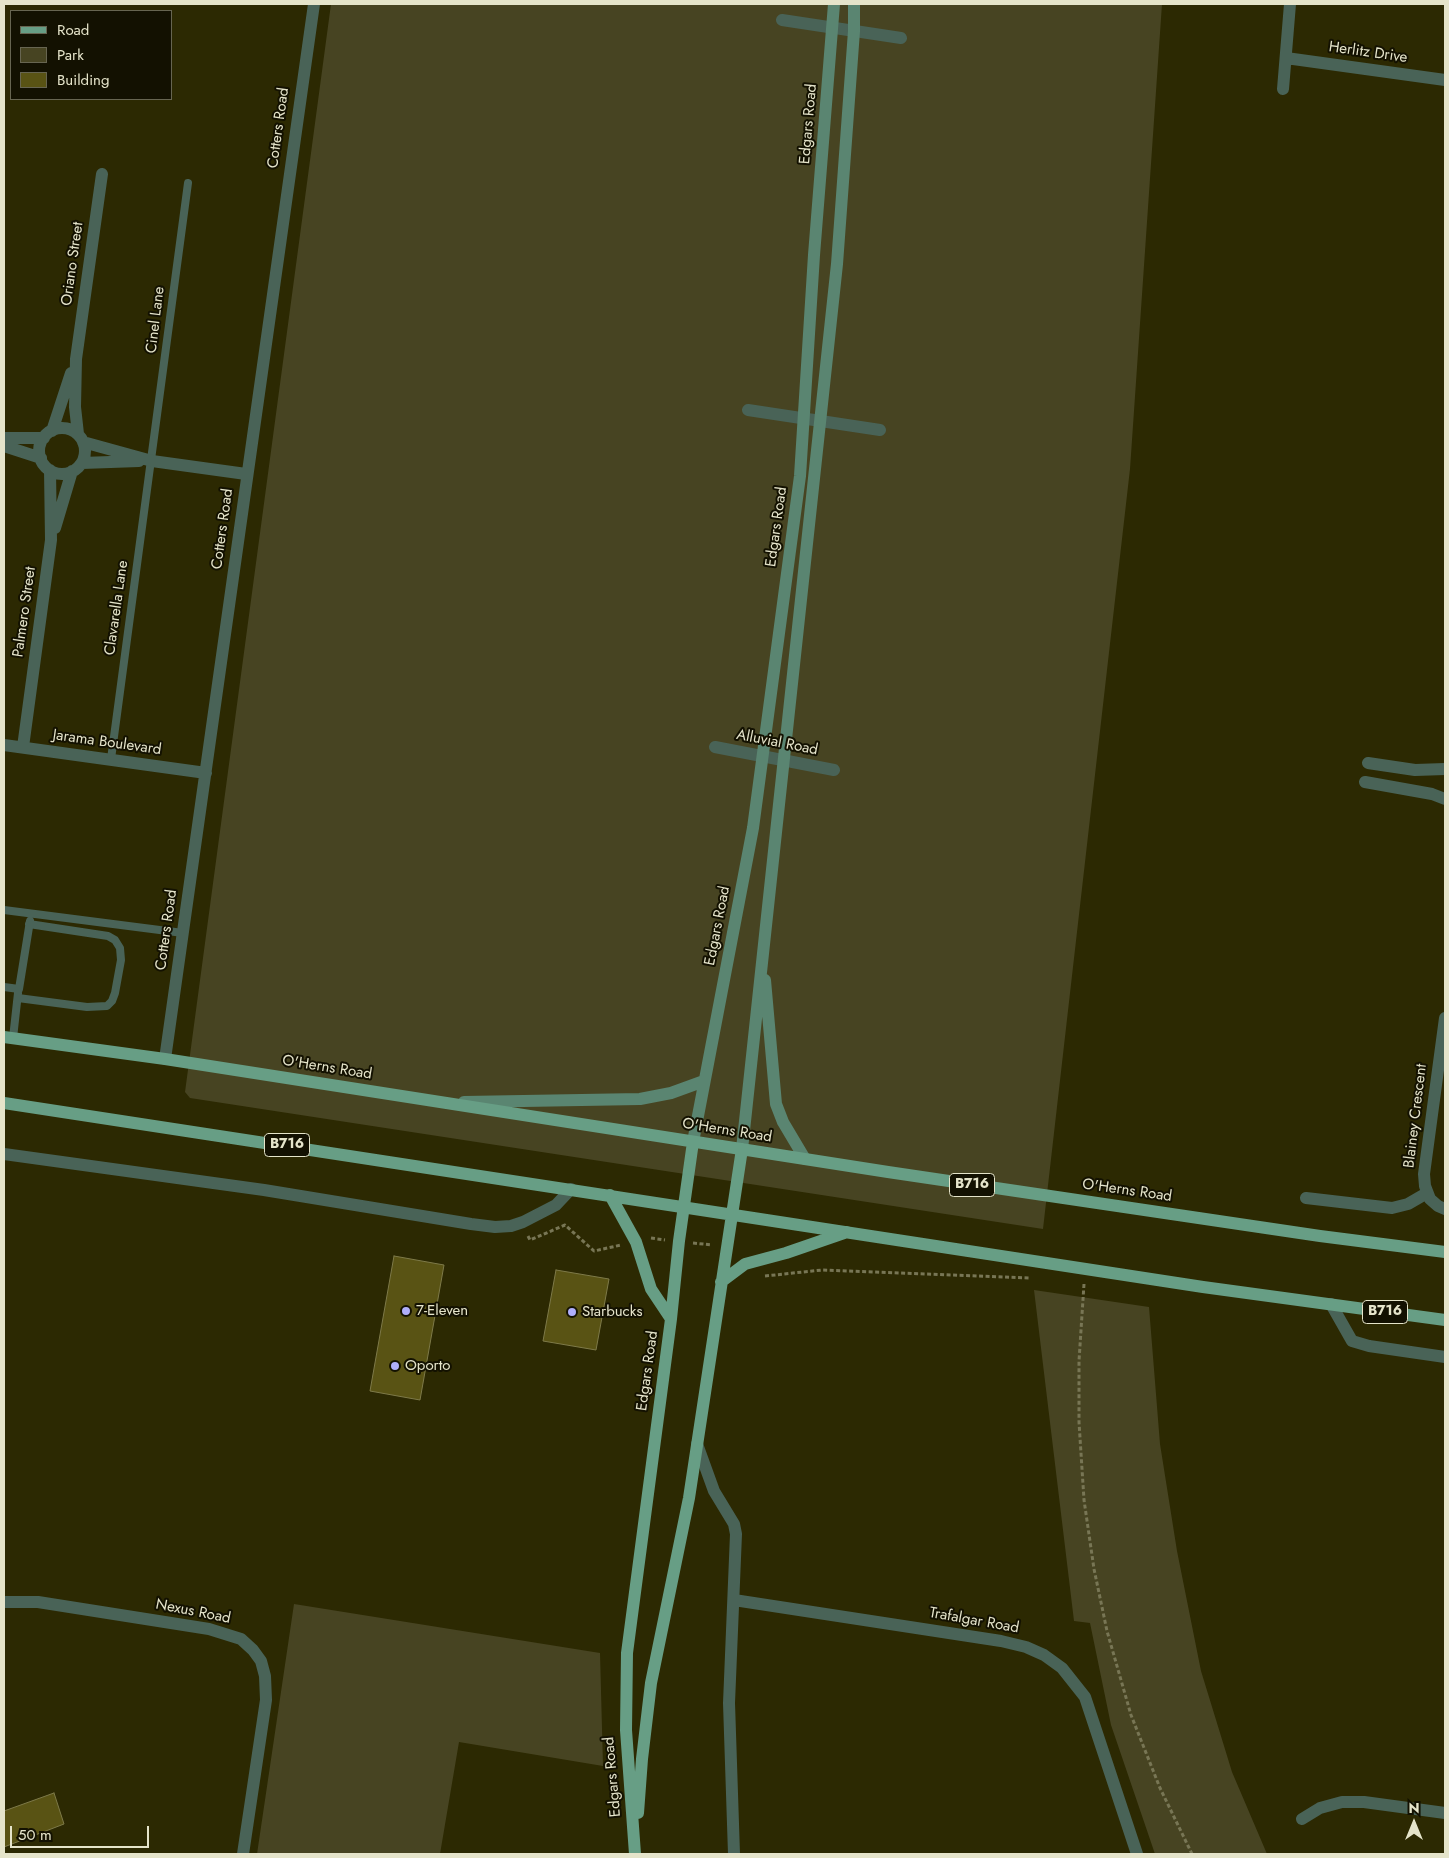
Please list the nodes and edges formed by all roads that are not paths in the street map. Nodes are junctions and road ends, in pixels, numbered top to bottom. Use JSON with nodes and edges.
{"nodes":[{"id":1,"x":314,"y":4,"type":"edge"},
{"id":2,"x":834,"y":4,"type":"edge"},
{"id":3,"x":854,"y":4,"type":"edge"},
{"id":4,"x":1290,"y":4,"type":"edge"},
{"id":5,"x":782,"y":20,"type":"dead end"},
{"id":6,"x":834,"y":27,"type":"junction"},
{"id":7,"x":854,"y":31,"type":"junction"},
{"id":8,"x":901,"y":38,"type":"dead end"},
{"id":9,"x":1286,"y":58,"type":"junction"},
{"id":10,"x":1445,"y":80,"type":"edge"},
{"id":11,"x":1283,"y":89,"type":"dead end"},
{"id":12,"x":102,"y":174,"type":"dead end"},
{"id":13,"x":188,"y":183,"type":"dead end"},
{"id":14,"x":76,"y":359,"type":"junction"},
{"id":15,"x":748,"y":410,"type":"dead end"},
{"id":16,"x":804,"y":418,"type":"junction"},
{"id":17,"x":821,"y":420,"type":"junction"},
{"id":18,"x":880,"y":430,"type":"dead end"},
{"id":19,"x":48,"y":434,"type":"junction"},
{"id":20,"x":4,"y":438,"type":"edge"},
{"id":21,"x":80,"y":438,"type":"junction"},
{"id":22,"x":4,"y":446,"type":"edge"},
{"id":23,"x":41,"y":458,"type":"junction"},
{"id":24,"x":152,"y":461,"type":"junction"},
{"id":25,"x":77,"y":467,"type":"junction"},
{"id":26,"x":50,"y":470,"type":"junction"},
{"id":27,"x":246,"y":474,"type":"junction"},
{"id":28,"x":51,"y":540,"type":"junction"},
{"id":29,"x":4,"y":745,"type":"edge"},
{"id":30,"x":715,"y":747,"type":"dead end"},
{"id":31,"x":23,"y":748,"type":"junction"},
{"id":32,"x":762,"y":757,"type":"junction"},
{"id":33,"x":111,"y":760,"type":"junction"},
{"id":34,"x":784,"y":761,"type":"junction"},
{"id":35,"x":1368,"y":763,"type":"dead end"},
{"id":36,"x":1445,"y":769,"type":"edge"},
{"id":37,"x":834,"y":770,"type":"dead end"},
{"id":38,"x":206,"y":773,"type":"junction"},
{"id":39,"x":1365,"y":782,"type":"dead end"},
{"id":40,"x":1445,"y":799,"type":"edge"},
{"id":41,"x":4,"y":910,"type":"edge"},
{"id":42,"x":31,"y":914,"type":"junction"},
{"id":43,"x":29,"y":924,"type":"junction"},
{"id":44,"x":183,"y":933,"type":"junction"},
{"id":45,"x":763,"y":955,"type":"junction"},
{"id":46,"x":4,"y":987,"type":"edge"},
{"id":47,"x":19,"y":988,"type":"junction"},
{"id":48,"x":18,"y":998,"type":"junction"},
{"id":49,"x":1445,"y":1018,"type":"edge"},
{"id":50,"x":9,"y":1037,"type":"edge"},
{"id":51,"x":165,"y":1059,"type":"junction"},
{"id":52,"x":704,"y":1081,"type":"junction"},
{"id":53,"x":4,"y":1103,"type":"edge"},
{"id":54,"x":444,"y":1103,"type":"junction"},
{"id":55,"x":693,"y":1142,"type":"junction"},
{"id":56,"x":742,"y":1149,"type":"junction"},
{"id":57,"x":4,"y":1154,"type":"edge"},
{"id":58,"x":805,"y":1159,"type":"junction"},
{"id":59,"x":571,"y":1189,"type":"junction"},
{"id":60,"x":1427,"y":1193,"type":"junction"},
{"id":61,"x":610,"y":1195,"type":"junction"},
{"id":62,"x":1306,"y":1198,"type":"dead end"},
{"id":63,"x":683,"y":1206,"type":"junction"},
{"id":64,"x":1445,"y":1209,"type":"edge"},
{"id":65,"x":732,"y":1214,"type":"junction"},
{"id":66,"x":849,"y":1232,"type":"junction"},
{"id":67,"x":1445,"y":1252,"type":"edge"},
{"id":68,"x":721,"y":1282,"type":"junction"},
{"id":69,"x":1331,"y":1304,"type":"junction"},
{"id":70,"x":671,"y":1319,"type":"junction"},
{"id":71,"x":1445,"y":1320,"type":"edge"},
{"id":72,"x":1445,"y":1356,"type":"edge"},
{"id":73,"x":697,"y":1444,"type":"junction"},
{"id":74,"x":734,"y":1600,"type":"junction"},
{"id":75,"x":4,"y":1602,"type":"edge"},
{"id":76,"x":1445,"y":1813,"type":"edge"},
{"id":77,"x":1302,"y":1819,"type":"dead end"},
{"id":78,"x":635,"y":1853,"type":"edge"},
{"id":79,"x":244,"y":1854,"type":"edge"},
{"id":80,"x":734,"y":1854,"type":"edge"},
{"id":81,"x":1137,"y":1854,"type":"edge"}],
"edges":[{"from":1,"to":27,"type":"street","name":"Cotters Road"},
{"from":2,"to":6,"type":"main road","name":"Edgars Road"},
{"from":3,"to":7,"type":"main road","name":"Edgars Road"},
{"from":4,"to":9,"type":"street"},
{"from":5,"to":6,"type":"street"},
{"from":6,"to":7,"type":"street"},
{"from":6,"to":16,"type":"main road","name":"Edgars Road"},
{"from":7,"to":8,"type":"street"},
{"from":7,"to":17,"type":"main road","name":"Edgars Road"},
{"from":9,"to":10,"type":"street","name":"Herlitz Drive"},
{"from":9,"to":11,"type":"street"},
{"from":12,"to":14,"type":"street","name":"Oriano Street"},
{"from":13,"to":24,"type":"lane","name":"Cinel Lane"},
{"from":14,"to":19,"type":"street","name":"Oriano Street"},
{"from":14,"to":21,"type":"street","name":"Oriano Street"},
{"from":15,"to":16,"type":"street"},
{"from":16,"to":17,"type":"street"},
{"from":16,"to":32,"type":"main road","name":"Edgars Road"},
{"from":17,"to":18,"type":"street"},
{"from":17,"to":34,"type":"main road","name":"Edgars Road"},
{"from":19,"to":20,"type":"street"},
{"from":19,"to":21,"type":"street"},
{"from":19,"to":23,"type":"street"},
{"from":21,"to":24,"type":"street"},
{"from":21,"to":25,"type":"street"},
{"from":22,"to":23,"type":"street"},
{"from":23,"to":26,"type":"street"},
{"from":24,"to":25,"type":"street"},
{"from":24,"to":27,"type":"street"},
{"from":24,"to":33,"type":"lane","name":"Clavarella Lane"},
{"from":25,"to":26,"type":"street"},
{"from":25,"to":28,"type":"street","name":"Palmero Street"},
{"from":26,"to":28,"type":"street","name":"Palmero Street"},
{"from":27,"to":38,"type":"street","name":"Cotters Road"},
{"from":28,"to":31,"type":"street","name":"Palmero Street"},
{"from":29,"to":31,"type":"street","name":"Jarama Boulevard"},
{"from":30,"to":32,"type":"street","name":"Alluvial Road"},
{"from":31,"to":33,"type":"street","name":"Jarama Boulevard"},
{"from":32,"to":34,"type":"street","name":"Alluvial Road"},
{"from":32,"to":52,"type":"main road","name":"Edgars Road"},
{"from":33,"to":38,"type":"street","name":"Jarama Boulevard"},
{"from":34,"to":37,"type":"street","name":"Alluvial Road"},
{"from":34,"to":45,"type":"main road","name":"Edgars Road"},
{"from":35,"to":36,"type":"street"},
{"from":38,"to":44,"type":"street","name":"Cotters Road"},
{"from":39,"to":40,"type":"street"},
{"from":41,"to":42,"type":"lane"},
{"from":42,"to":43,"type":"lane"},
{"from":42,"to":44,"type":"lane"},
{"from":43,"to":47,"type":"lane"},
{"from":43,"to":48,"type":"lane"},
{"from":44,"to":51,"type":"street","name":"Cotters Road"},
{"from":45,"to":56,"type":"main road","name":"Edgars Road"},
{"from":45,"to":58,"type":"main road"},
{"from":46,"to":47,"type":"lane"},
{"from":47,"to":48,"type":"lane"},
{"from":48,"to":50,"type":"lane"},
{"from":49,"to":60,"type":"street","name":"Blainey Crescent"},
{"from":50,"to":51,"type":"main road","name":"O'Herns Road","number":"B716"},
{"from":51,"to":54,"type":"main road","name":"O'Herns Road","number":"B716"},
{"from":52,"to":54,"type":"main road"},
{"from":52,"to":55,"type":"main road","name":"Edgars Road"},
{"from":53,"to":59,"type":"main road","number":"B716"},
{"from":54,"to":55,"type":"main road","name":"O'Herns Road","number":"B716"},
{"from":55,"to":56,"type":"main road","name":"O'Herns Road","number":"B716"},
{"from":55,"to":63,"type":"main road","name":"Edgars Road"},
{"from":56,"to":58,"type":"main road","name":"O'Herns Road","number":"B716"},
{"from":56,"to":65,"type":"main road","name":"Edgars Road"},
{"from":57,"to":59,"type":"street"},
{"from":58,"to":67,"type":"main road","name":"O'Herns Road","number":"B716"},
{"from":59,"to":61,"type":"main road","number":"B716"},
{"from":60,"to":62,"type":"street"},
{"from":60,"to":64,"type":"street"},
{"from":61,"to":63,"type":"main road","number":"B716"},
{"from":61,"to":70,"type":"main road"},
{"from":63,"to":65,"type":"main road","number":"B716"},
{"from":63,"to":70,"type":"main road","name":"Edgars Road"},
{"from":65,"to":66,"type":"main road","number":"B716"},
{"from":65,"to":68,"type":"main road","name":"Edgars Road"},
{"from":66,"to":68,"type":"main road"},
{"from":66,"to":69,"type":"main road","number":"B716"},
{"from":68,"to":73,"type":"main road","name":"Edgars Road"},
{"from":69,"to":71,"type":"main road","number":"B716"},
{"from":69,"to":72,"type":"street"},
{"from":70,"to":78,"type":"main road","name":"Edgars Road"},
{"from":73,"to":74,"type":"street"},
{"from":73,"to":78,"type":"main road","name":"Edgars Road"},
{"from":74,"to":80,"type":"street"},
{"from":74,"to":81,"type":"street","name":"Trafalgar Road"},
{"from":75,"to":79,"type":"street","name":"Nexus Road"},
{"from":76,"to":77,"type":"street"}]}
